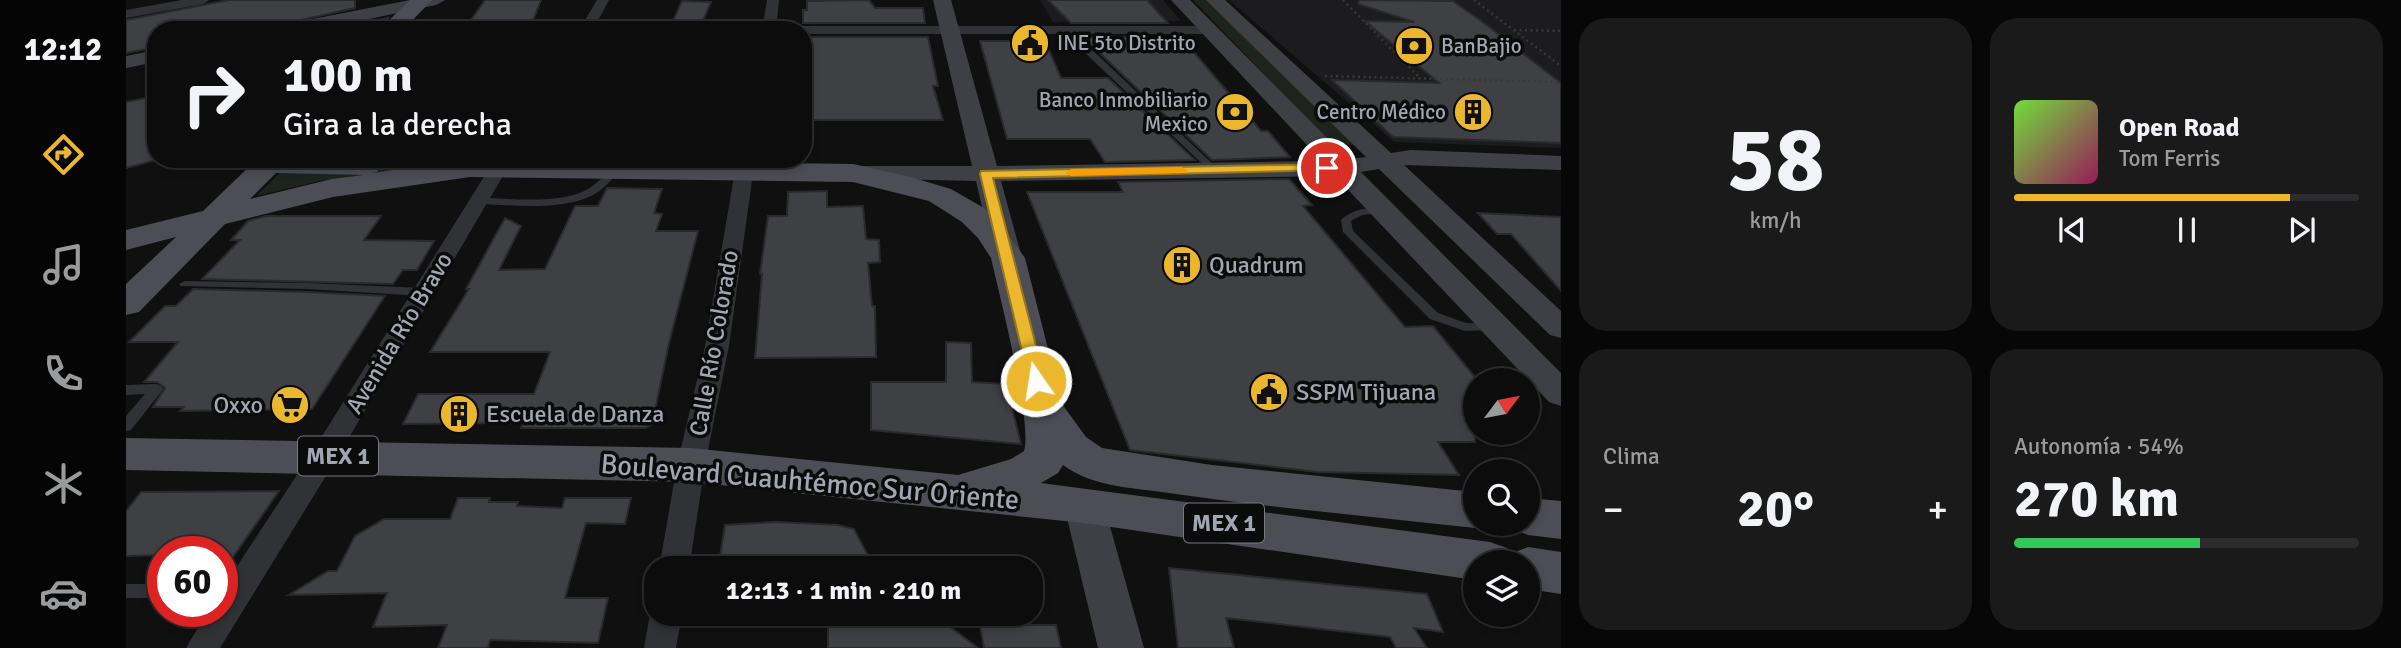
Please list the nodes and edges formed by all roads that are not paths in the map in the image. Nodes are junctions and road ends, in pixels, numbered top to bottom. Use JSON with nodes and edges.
{"nodes":[{"id":1,"x":203,"y":0,"type":"edge"},
{"id":2,"x":603,"y":0,"type":"edge"},
{"id":3,"x":773,"y":0,"type":"edge"},
{"id":4,"x":942,"y":0,"type":"edge"},
{"id":5,"x":1181,"y":0,"type":"edge"},
{"id":6,"x":1215,"y":0,"type":"edge"},
{"id":7,"x":429,"y":1,"type":"edge"},
{"id":8,"x":126,"y":14,"type":"edge"},
{"id":9,"x":331,"y":21,"type":"edge"},
{"id":10,"x":402,"y":21,"type":"edge"},
{"id":11,"x":415,"y":21,"type":"edge"},
{"id":12,"x":591,"y":21,"type":"edge"},
{"id":13,"x":770,"y":21,"type":"edge"},
{"id":14,"x":812,"y":30,"type":"edge"},
{"id":15,"x":949,"y":30,"type":"junction"},
{"id":16,"x":1066,"y":30,"type":"junction"},
{"id":17,"x":1209,"y":30,"type":"junction"},
{"id":18,"x":147,"y":58,"type":"edge"},
{"id":19,"x":126,"y":62,"type":"edge"},
{"id":20,"x":1385,"y":161,"type":"junction"},
{"id":21,"x":1561,"y":163,"type":"edge"},
{"id":22,"x":1341,"y":167,"type":"junction"},
{"id":23,"x":253,"y":168,"type":"edge"},
{"id":24,"x":257,"y":168,"type":"edge"},
{"id":25,"x":470,"y":168,"type":"edge"},
{"id":26,"x":490,"y":168,"type":"edge"},
{"id":27,"x":565,"y":168,"type":"edge"},
{"id":28,"x":680,"y":168,"type":"edge"},
{"id":29,"x":745,"y":168,"type":"edge"},
{"id":30,"x":776,"y":168,"type":"edge"},
{"id":31,"x":615,"y":170,"type":"junction"},
{"id":32,"x":1214,"y":170,"type":"junction"},
{"id":33,"x":853,"y":173,"type":"junction"},
{"id":34,"x":986,"y":174,"type":"junction"},
{"id":35,"x":479,"y":201,"type":"junction"},
{"id":36,"x":218,"y":215,"type":"junction"},
{"id":37,"x":166,"y":229,"type":"junction"},
{"id":38,"x":126,"y":240,"type":"edge"},
{"id":39,"x":1008,"y":258,"type":"junction"},
{"id":40,"x":126,"y":267,"type":"edge"},
{"id":41,"x":185,"y":284,"type":"dead end"},
{"id":42,"x":423,"y":292,"type":"junction"},
{"id":43,"x":126,"y":304,"type":"edge"},
{"id":44,"x":1561,"y":328,"type":"edge"},
{"id":45,"x":126,"y":390,"type":"edge"},
{"id":46,"x":1561,"y":394,"type":"edge"},
{"id":47,"x":1042,"y":405,"type":"junction"},
{"id":48,"x":126,"y":426,"type":"edge"},
{"id":49,"x":126,"y":454,"type":"edge"},
{"id":50,"x":324,"y":456,"type":"junction"},
{"id":51,"x":691,"y":465,"type":"junction"},
{"id":52,"x":956,"y":492,"type":"junction"},
{"id":53,"x":1083,"y":505,"type":"junction"},
{"id":54,"x":1463,"y":509,"type":"edge"},
{"id":55,"x":1540,"y":517,"type":"edge"},
{"id":56,"x":1561,"y":520,"type":"edge"},
{"id":57,"x":676,"y":556,"type":"edge"},
{"id":58,"x":1463,"y":558,"type":"edge"},
{"id":59,"x":1540,"y":570,"type":"edge"},
{"id":60,"x":1561,"y":573,"type":"edge"},
{"id":61,"x":238,"y":580,"type":"edge"},
{"id":62,"x":126,"y":591,"type":"edge"},
{"id":63,"x":147,"y":591,"type":"edge"},
{"id":64,"x":664,"y":626,"type":"edge"},
{"id":65,"x":212,"y":627,"type":"edge"},
{"id":66,"x":202,"y":648,"type":"edge"},
{"id":67,"x":660,"y":648,"type":"edge"},
{"id":68,"x":1121,"y":648,"type":"edge"}],
"edges":[{"from":1,"to":8,"type":"street"},
{"from":2,"to":12,"type":"street"},
{"from":3,"to":13,"type":"street"},
{"from":4,"to":15,"type":"main road"},
{"from":5,"to":17,"type":"main road"},
{"from":6,"to":20,"type":"main road"},
{"from":7,"to":9,"type":"main road"},
{"from":7,"to":10,"type":"main road"},
{"from":7,"to":11,"type":"main road"},
{"from":14,"to":15,"type":"street"},
{"from":15,"to":16,"type":"street"},
{"from":15,"to":34,"type":"main road"},
{"from":16,"to":17,"type":"street"},
{"from":16,"to":32,"type":"lane"},
{"from":17,"to":22,"type":"main road"},
{"from":18,"to":19,"type":"main road"},
{"from":20,"to":21,"type":"main road"},
{"from":20,"to":22,"type":"main road"},
{"from":20,"to":44,"type":"main road"},
{"from":22,"to":32,"type":"main road"},
{"from":22,"to":46,"type":"main road"},
{"from":23,"to":37,"type":"main road"},
{"from":24,"to":36,"type":"main road"},
{"from":25,"to":36,"type":"main road","number":"MEX 1"},
{"from":26,"to":35,"type":"street","name":"Avenida Río Bravo"},
{"from":27,"to":31,"type":"main road","number":"MEX 1"},
{"from":28,"to":31,"type":"main road","number":"MEX 1"},
{"from":29,"to":51,"type":"street","name":"Calle Río Colorado"},
{"from":30,"to":33,"type":"main road","number":"MEX 1"},
{"from":31,"to":35,"type":"lane"},
{"from":32,"to":34,"type":"main road"},
{"from":33,"to":34,"type":"main road"},
{"from":33,"to":39,"type":"main road","number":"MEX 1"},
{"from":34,"to":39,"type":"main road"},
{"from":35,"to":42,"type":"street","name":"Avenida Río Bravo"},
{"from":36,"to":37,"type":"main road","number":"MEX 1"},
{"from":36,"to":43,"type":"main road"},
{"from":37,"to":38,"type":"main road","number":"MEX 1"},
{"from":37,"to":40,"type":"main road"},
{"from":39,"to":47,"type":"main road","number":"MEX 1"},
{"from":41,"to":42,"type":"lane"},
{"from":42,"to":50,"type":"street","name":"Avenida Río Bravo"},
{"from":45,"to":48,"type":"lane"},
{"from":47,"to":52,"type":"main road"},
{"from":47,"to":54,"type":"main road","number":"MEX 1"},
{"from":49,"to":50,"type":"main road","name":"Boulevard Cuauhtémoc Sur Oriente","number":"MEX 1"},
{"from":50,"to":51,"type":"main road","name":"Boulevard Cuauhtémoc Sur Oriente","number":"MEX 1"},
{"from":50,"to":61,"type":"street","name":"Avenida Río Bravo"},
{"from":51,"to":52,"type":"main road","name":"Boulevard Cuauhtémoc Sur Oriente","number":"MEX 1"},
{"from":51,"to":57,"type":"street","name":"Calle Río Colorado"},
{"from":52,"to":53,"type":"main road","name":"Boulevard Cuauhtémoc Sur Oriente","number":"MEX 1"},
{"from":53,"to":58,"type":"main road","name":"Boulevard Cuauhtémoc Sur Oriente","number":"MEX 1"},
{"from":53,"to":68,"type":"main road"},
{"from":55,"to":56,"type":"main road"},
{"from":59,"to":60,"type":"main road"},
{"from":62,"to":63,"type":"lane"},
{"from":64,"to":67,"type":"street"},
{"from":65,"to":66,"type":"street","name":"Avenida Río Bravo"}]}
